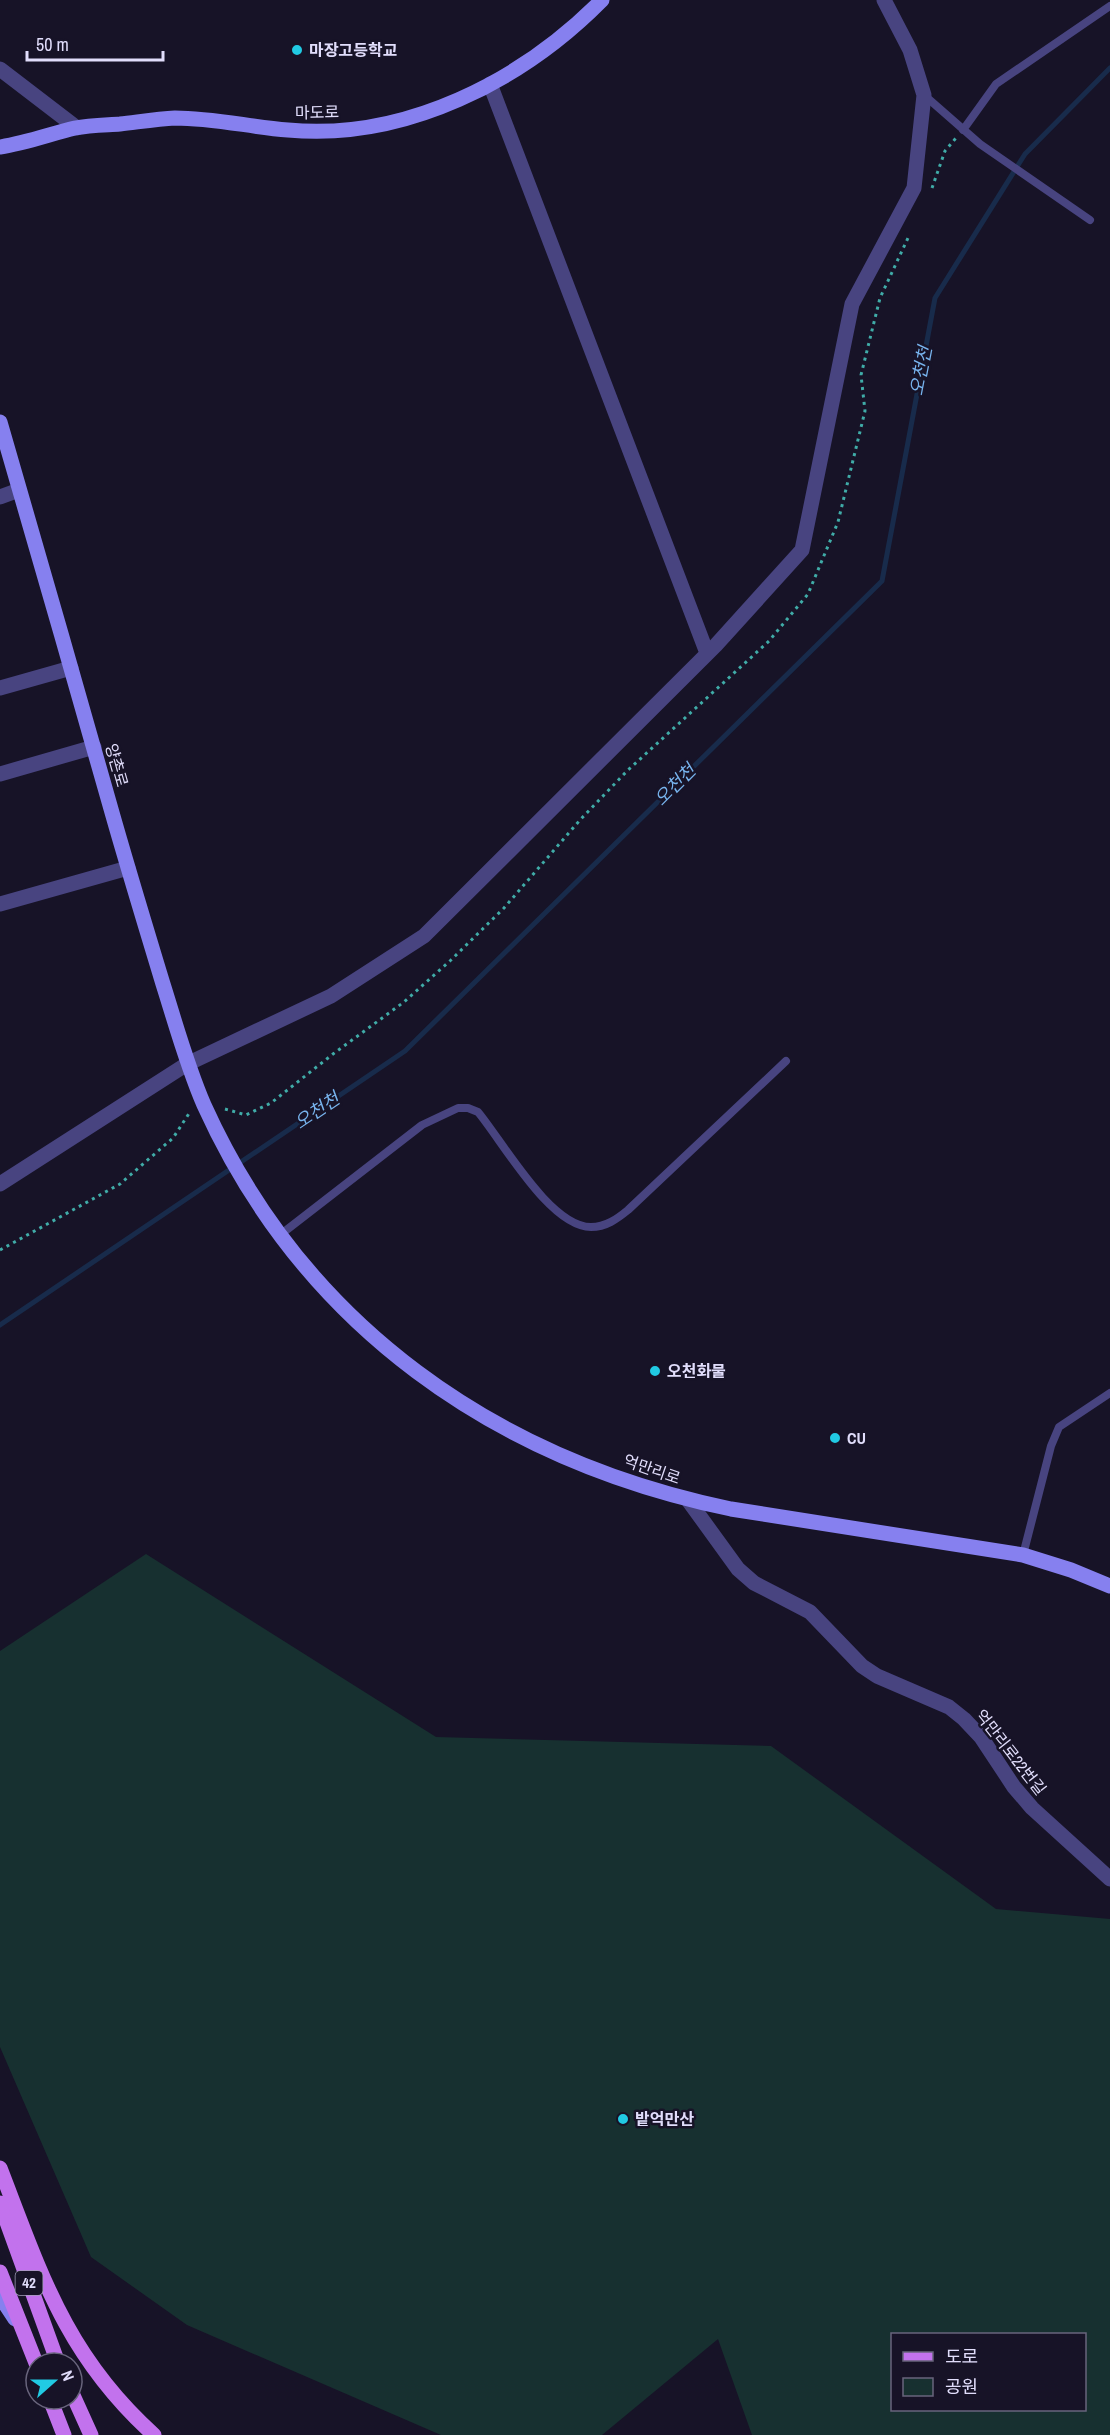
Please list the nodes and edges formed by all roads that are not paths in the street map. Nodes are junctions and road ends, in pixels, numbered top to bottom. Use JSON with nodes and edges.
{"nodes":[{"id":1,"x":602,"y":0,"type":"edge"},
{"id":2,"x":884,"y":0,"type":"edge"},
{"id":3,"x":1110,"y":6,"type":"edge"},
{"id":4,"x":0,"y":69,"type":"edge"},
{"id":5,"x":490,"y":84,"type":"junction"},
{"id":6,"x":924,"y":95,"type":"junction"},
{"id":7,"x":77,"y":128,"type":"junction"},
{"id":8,"x":963,"y":130,"type":"junction"},
{"id":9,"x":0,"y":147,"type":"edge"},
{"id":10,"x":1090,"y":220,"type":"dead end"},
{"id":11,"x":0,"y":423,"type":"edge"},
{"id":12,"x":20,"y":490,"type":"junction"},
{"id":13,"x":0,"y":497,"type":"edge"},
{"id":14,"x":708,"y":653,"type":"junction"},
{"id":15,"x":71,"y":668,"type":"junction"},
{"id":16,"x":0,"y":688,"type":"edge"},
{"id":17,"x":94,"y":747,"type":"junction"},
{"id":18,"x":0,"y":774,"type":"edge"},
{"id":19,"x":128,"y":868,"type":"junction"},
{"id":20,"x":0,"y":904,"type":"edge"},
{"id":21,"x":786,"y":1061,"type":"dead end"},
{"id":22,"x":188,"y":1064,"type":"junction"},
{"id":23,"x":0,"y":1184,"type":"edge"},
{"id":24,"x":266,"y":1216,"type":"joint"},
{"id":25,"x":280,"y":1235,"type":"junction"},
{"id":26,"x":1110,"y":1393,"type":"edge"},
{"id":27,"x":688,"y":1500,"type":"junction"},
{"id":28,"x":1023,"y":1555,"type":"junction"},
{"id":29,"x":1110,"y":1586,"type":"edge"},
{"id":30,"x":1110,"y":1879,"type":"edge"},
{"id":31,"x":0,"y":2168,"type":"edge"},
{"id":32,"x":0,"y":2204,"type":"edge"},
{"id":33,"x":0,"y":2272,"type":"edge"},
{"id":34,"x":0,"y":2296,"type":"edge"},
{"id":35,"x":25,"y":2335,"type":"junction"},
{"id":36,"x":31,"y":2351,"type":"edge"},
{"id":37,"x":54,"y":2351,"type":"edge"},
{"id":38,"x":55,"y":2411,"type":"edge"},
{"id":39,"x":80,"y":2411,"type":"edge"},
{"id":40,"x":64,"y":2435,"type":"edge"},
{"id":41,"x":91,"y":2435,"type":"edge"},
{"id":42,"x":154,"y":2435,"type":"edge"}],
"edges":[{"from":1,"to":5,"type":"street","name":"마도로"},
{"from":2,"to":6,"type":"street"},
{"from":3,"to":8,"type":"lane"},
{"from":4,"to":7,"type":"street"},
{"from":5,"to":7,"type":"street","name":"마도로"},
{"from":5,"to":14,"type":"street"},
{"from":6,"to":8,"type":"lane"},
{"from":6,"to":14,"type":"street"},
{"from":7,"to":9,"type":"street","name":"마도로"},
{"from":8,"to":10,"type":"lane"},
{"from":11,"to":12,"type":"street","name":"양촌로"},
{"from":12,"to":13,"type":"street"},
{"from":12,"to":15,"type":"street","name":"양촌로"},
{"from":14,"to":22,"type":"street"},
{"from":15,"to":16,"type":"street"},
{"from":15,"to":17,"type":"street","name":"양촌로"},
{"from":17,"to":18,"type":"street"},
{"from":17,"to":19,"type":"street","name":"양촌로"},
{"from":19,"to":20,"type":"street"},
{"from":19,"to":22,"type":"street","name":"양촌로"},
{"from":21,"to":25,"type":"lane"},
{"from":22,"to":23,"type":"street"},
{"from":22,"to":24,"type":"street","name":"양촌로"},
{"from":24,"to":25,"type":"street","name":"억만리로"},
{"from":25,"to":27,"type":"street","name":"억만리로"},
{"from":26,"to":28,"type":"lane"},
{"from":27,"to":28,"type":"street","name":"억만리로"},
{"from":27,"to":30,"type":"street","name":"억만리로22번길"},
{"from":28,"to":29,"type":"street","name":"억만리로"},
{"from":31,"to":42,"type":"main road"},
{"from":32,"to":37,"type":"main road","number":"42"},
{"from":33,"to":35,"type":"main road","number":"42"},
{"from":34,"to":35,"type":"street"},
{"from":35,"to":36,"type":"main road","number":"42"},
{"from":38,"to":40,"type":"main road"},
{"from":39,"to":41,"type":"main road"}]}
